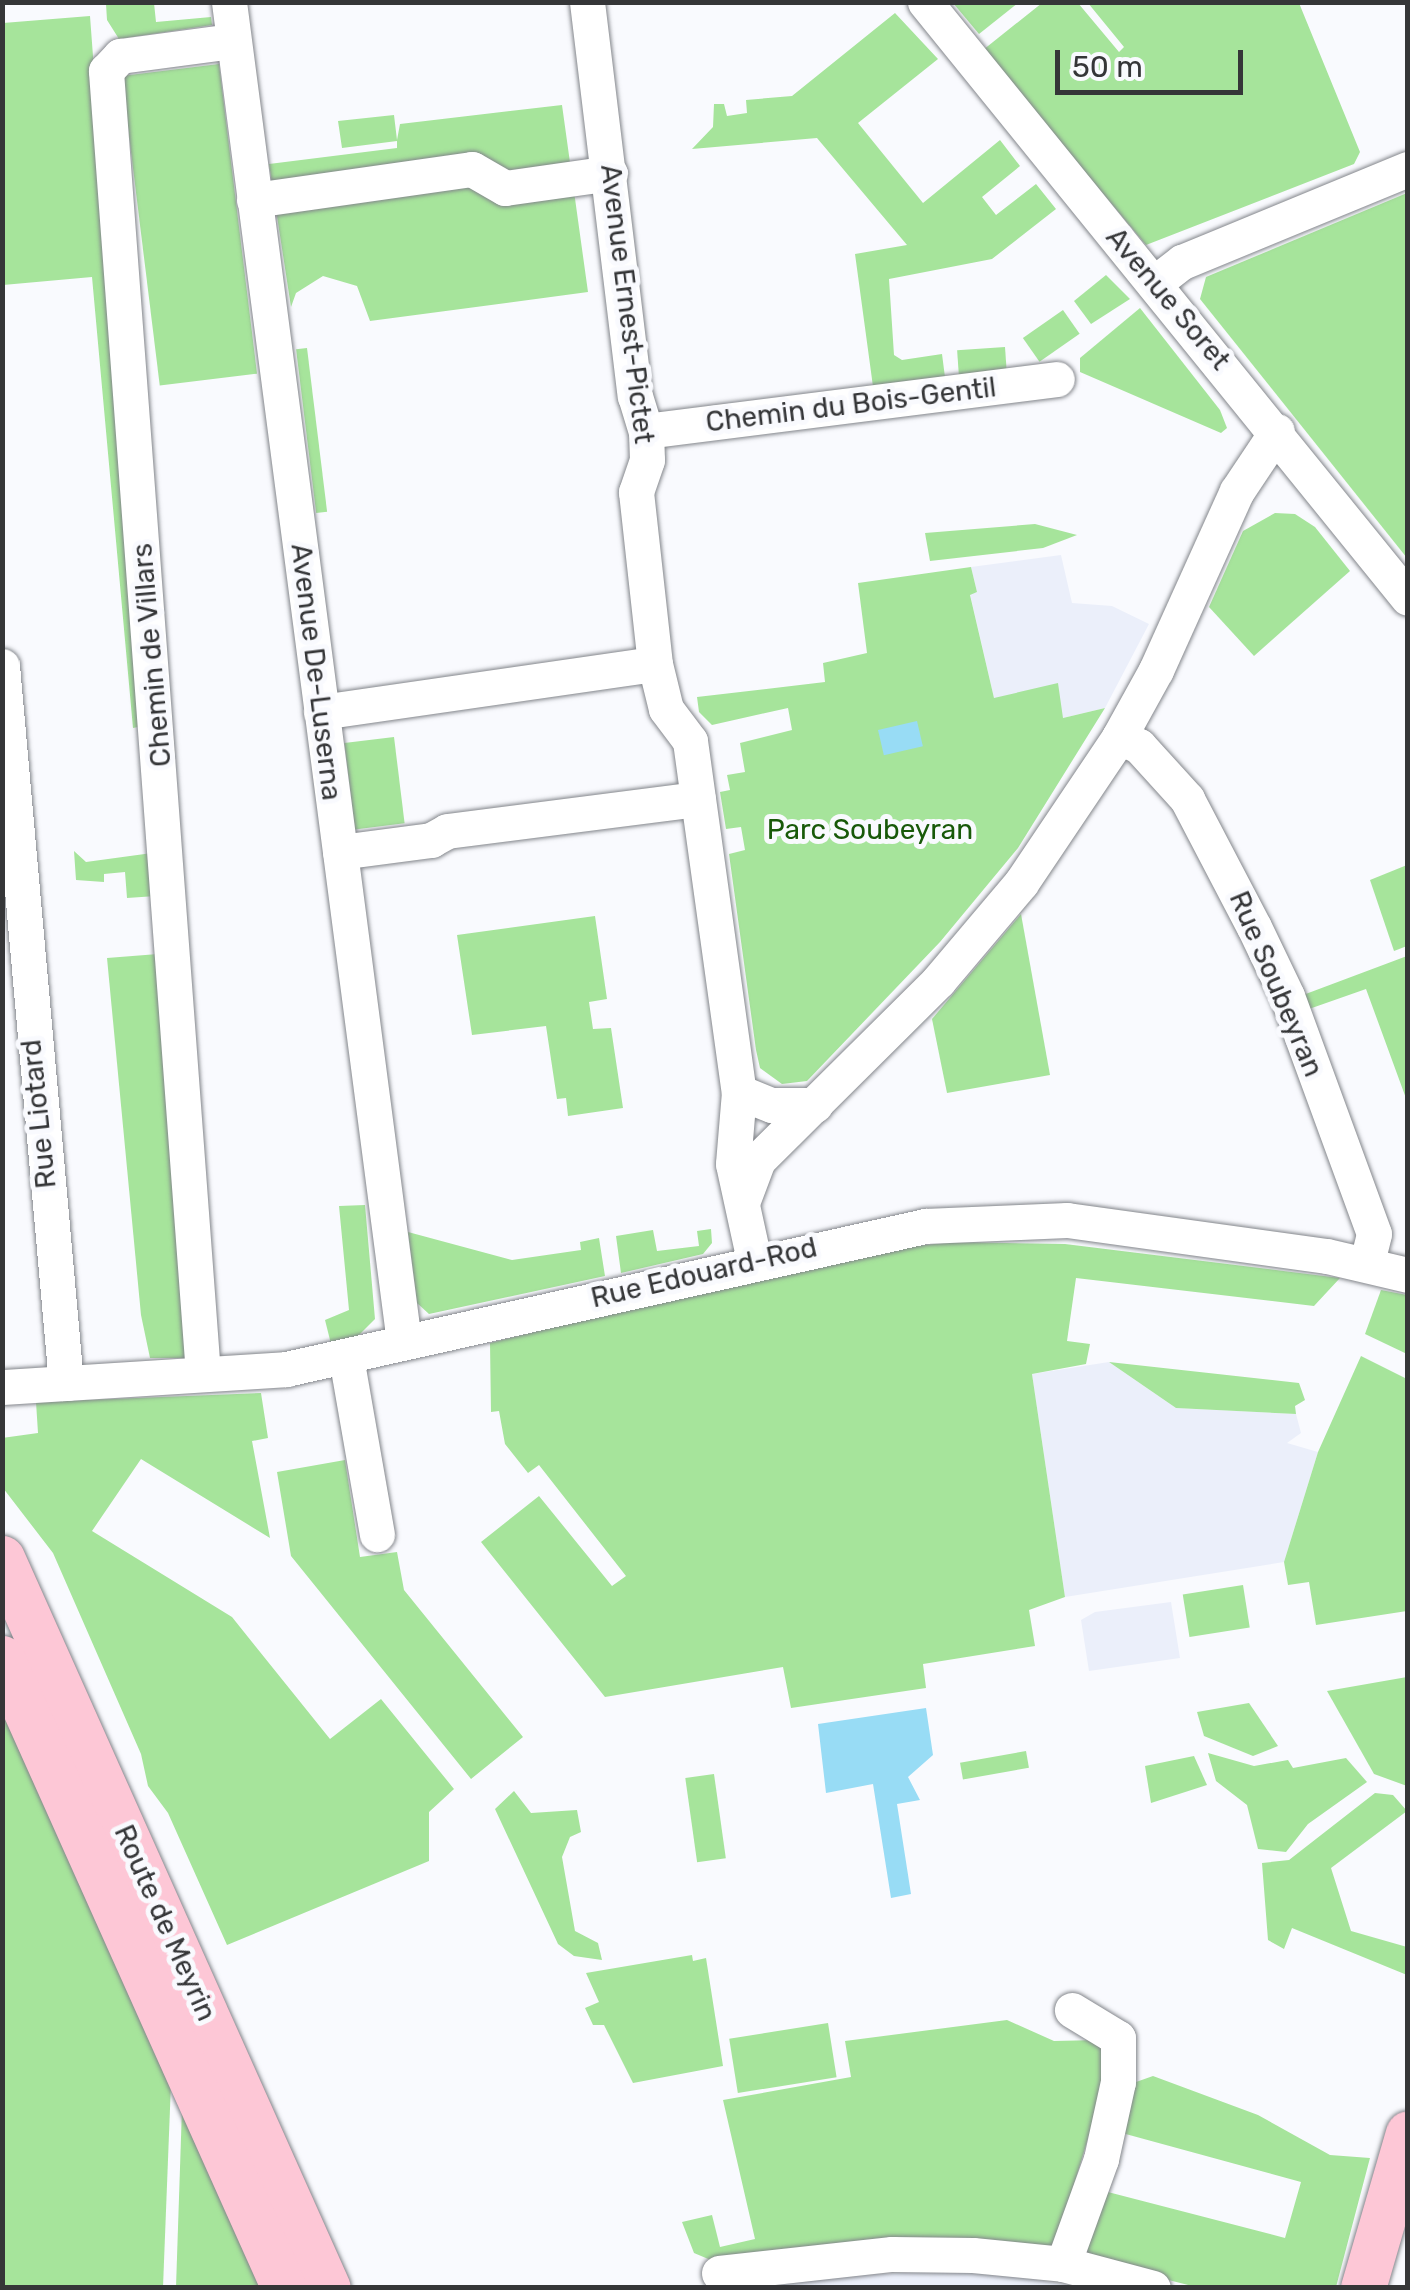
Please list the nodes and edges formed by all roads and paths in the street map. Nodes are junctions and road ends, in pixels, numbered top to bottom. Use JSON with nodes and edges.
{"nodes":[{"id":1,"x":228,"y":2,"type":"edge"},
{"id":2,"x":587,"y":2,"type":"edge"},
{"id":3,"x":925,"y":2,"type":"edge"},
{"id":4,"x":234,"y":41,"type":"junction"},
{"id":5,"x":1408,"y":169,"type":"edge"},
{"id":6,"x":610,"y":173,"type":"junction"},
{"id":7,"x":254,"y":200,"type":"junction"},
{"id":8,"x":1156,"y":282,"type":"junction"},
{"id":9,"x":1057,"y":379,"type":"dead end"},
{"id":10,"x":1278,"y":430,"type":"junction"},
{"id":11,"x":646,"y":431,"type":"junction"},
{"id":12,"x":1408,"y":598,"type":"edge"},
{"id":13,"x":655,"y":664,"type":"junction"},
{"id":14,"x":2,"y":666,"type":"edge"},
{"id":15,"x":322,"y":712,"type":"junction"},
{"id":16,"x":1119,"y":736,"type":"junction"},
{"id":17,"x":698,"y":799,"type":"junction"},
{"id":18,"x":340,"y":852,"type":"junction"},
{"id":19,"x":739,"y":1092,"type":"junction"},
{"id":20,"x":815,"y":1105,"type":"junction"},
{"id":21,"x":742,"y":1200,"type":"junction"},
{"id":22,"x":754,"y":1260,"type":"junction"},
{"id":23,"x":1366,"y":1263,"type":"junction"},
{"id":24,"x":1408,"y":1276,"type":"edge"},
{"id":25,"x":404,"y":1342,"type":"junction"},
{"id":26,"x":346,"y":1357,"type":"junction"},
{"id":27,"x":204,"y":1374,"type":"junction"},
{"id":28,"x":66,"y":1383,"type":"junction"},
{"id":29,"x":2,"y":1388,"type":"edge"},
{"id":30,"x":377,"y":1534,"type":"dead end"},
{"id":31,"x":2,"y":1558,"type":"edge"},
{"id":32,"x":2,"y":1658,"type":"edge"},
{"id":33,"x":1072,"y":2010,"type":"dead end"},
{"id":34,"x":1408,"y":2133,"type":"edge"},
{"id":35,"x":1063,"y":2264,"type":"junction"},
{"id":36,"x":718,"y":2273,"type":"dead end"},
{"id":37,"x":284,"y":2288,"type":"edge"},
{"id":38,"x":328,"y":2288,"type":"edge"},
{"id":39,"x":1152,"y":2288,"type":"edge"},
{"id":40,"x":1363,"y":2288,"type":"edge"}],
"edges":[{"from":1,"to":4,"type":"street","name":"Avenue De-Luserna"},
{"from":2,"to":6,"type":"street","name":"Avenue Ernest-Pictet"},
{"from":3,"to":8,"type":"street","name":"Avenue Soret"},
{"from":4,"to":7,"type":"street","name":"Avenue De-Luserna"},
{"from":4,"to":27,"type":"street","name":"Chemin de Villars"},
{"from":5,"to":8,"type":"street"},
{"from":6,"to":7,"type":"street"},
{"from":6,"to":11,"type":"street","name":"Avenue Ernest-Pictet"},
{"from":7,"to":15,"type":"street","name":"Avenue De-Luserna"},
{"from":8,"to":10,"type":"street","name":"Avenue Soret"},
{"from":9,"to":11,"type":"street","name":"Chemin du Bois-Gentil"},
{"from":10,"to":12,"type":"street","name":"Avenue Soret"},
{"from":10,"to":16,"type":"street"},
{"from":11,"to":13,"type":"street","name":"Avenue Ernest-Pictet"},
{"from":13,"to":15,"type":"street"},
{"from":13,"to":17,"type":"street","name":"Avenue Ernest-Pictet"},
{"from":14,"to":28,"type":"street","name":"Rue Liotard"},
{"from":15,"to":18,"type":"street","name":"Avenue De-Luserna"},
{"from":16,"to":20,"type":"street"},
{"from":16,"to":23,"type":"street","name":"Rue Soubeyran"},
{"from":17,"to":18,"type":"street"},
{"from":17,"to":19,"type":"street","name":"Avenue Ernest-Pictet"},
{"from":18,"to":25,"type":"street","name":"Avenue De-Luserna"},
{"from":19,"to":20,"type":"street"},
{"from":19,"to":21,"type":"street","name":"Avenue Ernest-Pictet"},
{"from":20,"to":21,"type":"street"},
{"from":21,"to":22,"type":"street","name":"Avenue Ernest-Pictet"},
{"from":22,"to":23,"type":"street","name":"Rue Edouard-Rod"},
{"from":22,"to":25,"type":"street","name":"Rue Edouard-Rod"},
{"from":23,"to":24,"type":"street","name":"Rue Edouard-Rod"},
{"from":25,"to":26,"type":"street","name":"Rue Edouard-Rod"},
{"from":26,"to":27,"type":"street","name":"Rue Edouard-Rod"},
{"from":26,"to":30,"type":"street"},
{"from":27,"to":28,"type":"street","name":"Rue Edouard-Rod"},
{"from":28,"to":29,"type":"street","name":"Rue Edouard-Rod"},
{"from":31,"to":38,"type":"main road","name":"Route de Meyrin"},
{"from":32,"to":37,"type":"main road","name":"Route de Meyrin"},
{"from":33,"to":35,"type":"street"},
{"from":34,"to":40,"type":"main road"},
{"from":35,"to":36,"type":"street"},
{"from":35,"to":39,"type":"street"}]}
